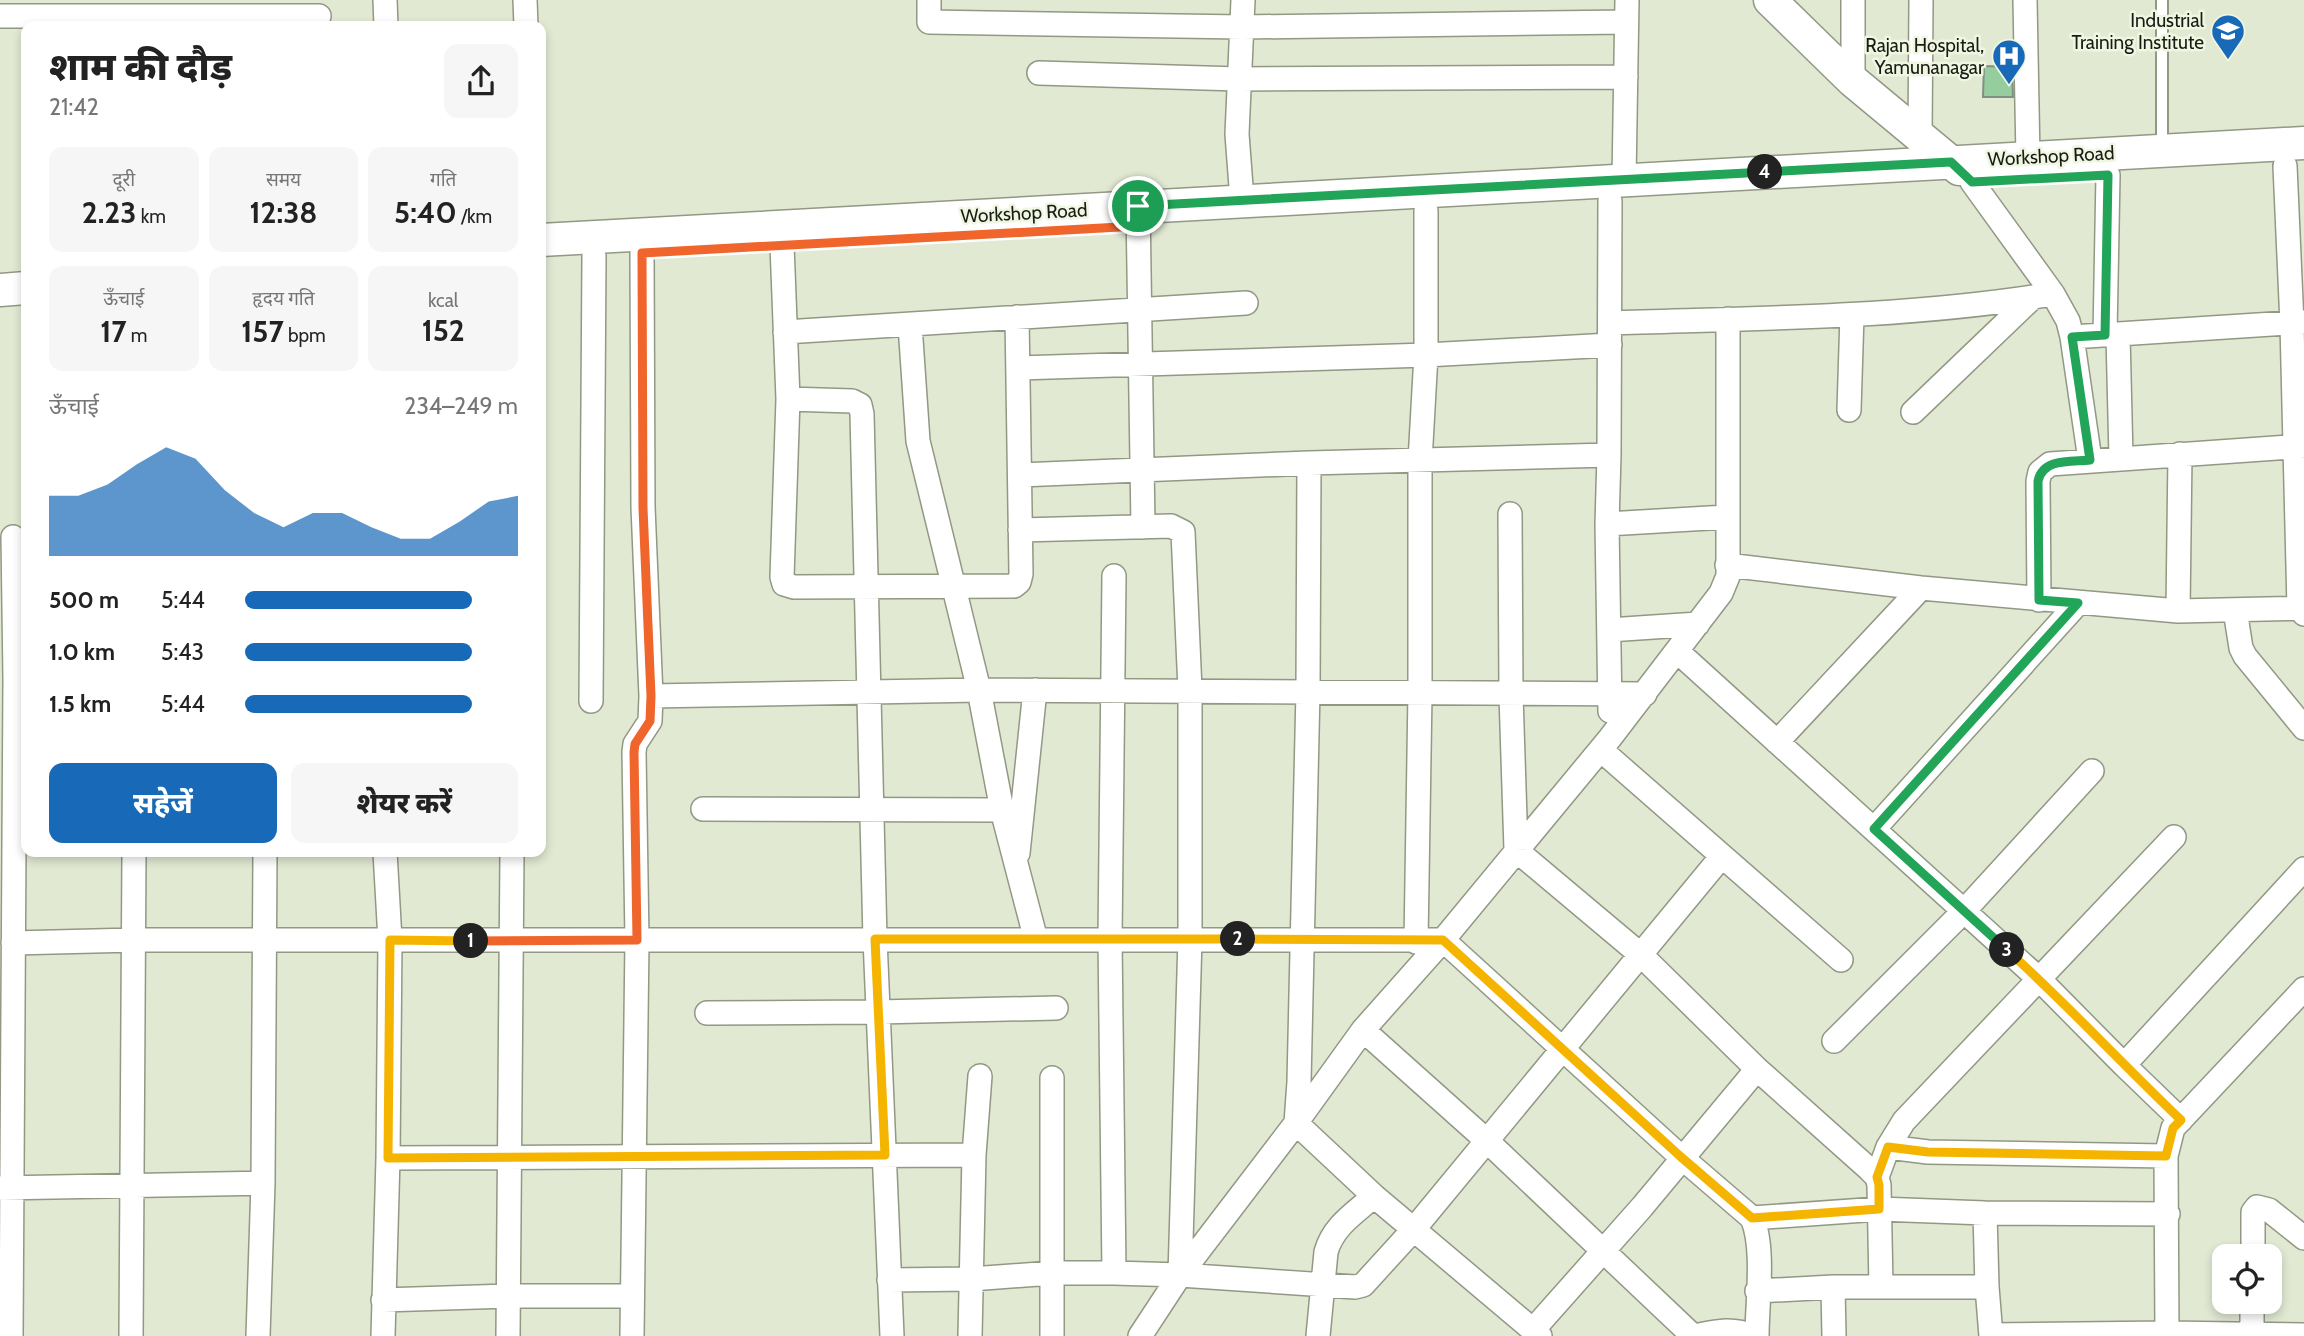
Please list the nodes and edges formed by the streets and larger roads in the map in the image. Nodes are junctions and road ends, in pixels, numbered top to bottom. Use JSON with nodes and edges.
{"nodes":[{"id":1,"x":385,"y":0,"type":"edge"},
{"id":2,"x":525,"y":0,"type":"edge"},
{"id":3,"x":929,"y":0,"type":"edge"},
{"id":4,"x":1243,"y":0,"type":"edge"},
{"id":5,"x":1770,"y":0,"type":"edge"},
{"id":6,"x":1853,"y":0,"type":"edge"},
{"id":7,"x":1921,"y":0,"type":"edge"},
{"id":8,"x":2025,"y":0,"type":"edge"},
{"id":9,"x":1626,"y":11,"type":"edge"},
{"id":10,"x":0,"y":16,"type":"edge"},
{"id":11,"x":319,"y":16,"type":"dead end"},
{"id":12,"x":386,"y":21,"type":"edge"},
{"id":13,"x":526,"y":21,"type":"edge"},
{"id":14,"x":1242,"y":27,"type":"junction"},
{"id":15,"x":1039,"y":73,"type":"dead end"},
{"id":16,"x":1626,"y":78,"type":"junction"},
{"id":17,"x":1238,"y":79,"type":"junction"},
{"id":18,"x":1853,"y":81,"type":"junction"},
{"id":19,"x":1920,"y":137,"type":"junction"},
{"id":20,"x":2028,"y":158,"type":"junction"},
{"id":21,"x":2298,"y":158,"type":"edge"},
{"id":22,"x":1962,"y":172,"type":"junction"},
{"id":23,"x":2108,"y":175,"type":"junction"},
{"id":24,"x":1617,"y":190,"type":"junction"},
{"id":25,"x":1242,"y":200,"type":"junction"},
{"id":26,"x":1426,"y":211,"type":"junction"},
{"id":27,"x":1138,"y":216,"type":"junction"},
{"id":28,"x":546,"y":240,"type":"edge"},
{"id":29,"x":782,"y":245,"type":"junction"},
{"id":30,"x":642,"y":253,"type":"junction"},
{"id":31,"x":594,"y":256,"type":"junction"},
{"id":32,"x":546,"y":259,"type":"edge"},
{"id":33,"x":21,"y":267,"type":"edge"},
{"id":34,"x":0,"y":268,"type":"edge"},
{"id":35,"x":21,"y":288,"type":"edge"},
{"id":36,"x":0,"y":290,"type":"edge"},
{"id":37,"x":2043,"y":295,"type":"junction"},
{"id":38,"x":1246,"y":303,"type":"dead end"},
{"id":39,"x":1140,"y":309,"type":"junction"},
{"id":40,"x":1852,"y":315,"type":"junction"},
{"id":41,"x":1017,"y":317,"type":"junction"},
{"id":42,"x":1728,"y":319,"type":"junction"},
{"id":43,"x":2298,"y":323,"type":"edge"},
{"id":44,"x":910,"y":325,"type":"junction"},
{"id":45,"x":785,"y":332,"type":"junction"},
{"id":46,"x":1610,"y":334,"type":"junction"},
{"id":47,"x":2111,"y":335,"type":"junction"},
{"id":48,"x":2072,"y":337,"type":"junction"},
{"id":49,"x":1426,"y":355,"type":"junction"},
{"id":50,"x":1140,"y":364,"type":"junction"},
{"id":51,"x":1019,"y":368,"type":"junction"},
{"id":52,"x":788,"y":399,"type":"junction"},
{"id":53,"x":1849,"y":410,"type":"dead end"},
{"id":54,"x":1913,"y":412,"type":"dead end"},
{"id":55,"x":2299,"y":446,"type":"edge"},
{"id":56,"x":2180,"y":454,"type":"junction"},
{"id":57,"x":1609,"y":455,"type":"junction"},
{"id":58,"x":2121,"y":458,"type":"junction"},
{"id":59,"x":2090,"y":460,"type":"junction"},
{"id":60,"x":1420,"y":461,"type":"junction"},
{"id":61,"x":1309,"y":463,"type":"junction"},
{"id":62,"x":1141,"y":470,"type":"junction"},
{"id":63,"x":1020,"y":475,"type":"junction"},
{"id":64,"x":1510,"y":514,"type":"dead end"},
{"id":65,"x":1726,"y":517,"type":"junction"},
{"id":66,"x":1607,"y":524,"type":"junction"},
{"id":67,"x":1143,"y":527,"type":"junction"},
{"id":68,"x":1020,"y":530,"type":"junction"},
{"id":69,"x":13,"y":536,"type":"edge"},
{"id":70,"x":2301,"y":563,"type":"edge"},
{"id":71,"x":1727,"y":565,"type":"junction"},
{"id":72,"x":1114,"y":576,"type":"dead end"},
{"id":73,"x":953,"y":585,"type":"junction"},
{"id":74,"x":866,"y":586,"type":"junction"},
{"id":75,"x":1921,"y":588,"type":"junction"},
{"id":76,"x":2039,"y":600,"type":"junction"},
{"id":77,"x":2078,"y":603,"type":"junction"},
{"id":78,"x":13,"y":608,"type":"edge"},
{"id":79,"x":2235,"y":610,"type":"junction"},
{"id":80,"x":2302,"y":610,"type":"edge"},
{"id":81,"x":2178,"y":611,"type":"junction"},
{"id":82,"x":1698,"y":624,"type":"junction"},
{"id":83,"x":1609,"y":630,"type":"junction"},
{"id":84,"x":1678,"y":652,"type":"junction"},
{"id":85,"x":979,"y":690,"type":"junction"},
{"id":86,"x":1035,"y":690,"type":"junction"},
{"id":87,"x":1114,"y":690,"type":"junction"},
{"id":88,"x":1189,"y":690,"type":"junction"},
{"id":89,"x":1308,"y":691,"type":"junction"},
{"id":90,"x":1420,"y":693,"type":"junction"},
{"id":91,"x":871,"y":694,"type":"junction"},
{"id":92,"x":1645,"y":694,"type":"junction"},
{"id":93,"x":1511,"y":695,"type":"junction"},
{"id":94,"x":1610,"y":695,"type":"junction"},
{"id":95,"x":651,"y":696,"type":"junction"},
{"id":96,"x":591,"y":701,"type":"dead end"},
{"id":97,"x":2304,"y":728,"type":"edge"},
{"id":98,"x":1777,"y":742,"type":"junction"},
{"id":99,"x":1606,"y":744,"type":"junction"},
{"id":100,"x":2092,"y":771,"type":"dead end"},
{"id":101,"x":703,"y":809,"type":"dead end"},
{"id":102,"x":1002,"y":810,"type":"junction"},
{"id":103,"x":874,"y":811,"type":"junction"},
{"id":104,"x":1874,"y":829,"type":"junction"},
{"id":105,"x":2174,"y":838,"type":"dead end"},
{"id":106,"x":1516,"y":850,"type":"junction"},
{"id":107,"x":1722,"y":856,"type":"junction"},
{"id":108,"x":134,"y":857,"type":"edge"},
{"id":109,"x":265,"y":857,"type":"edge"},
{"id":110,"x":385,"y":857,"type":"edge"},
{"id":111,"x":512,"y":857,"type":"edge"},
{"id":112,"x":1017,"y":863,"type":"junction"},
{"id":113,"x":2304,"y":869,"type":"edge"},
{"id":114,"x":1964,"y":911,"type":"junction"},
{"id":115,"x":875,"y":939,"type":"junction"},
{"id":116,"x":1110,"y":939,"type":"junction"},
{"id":117,"x":1190,"y":939,"type":"junction"},
{"id":118,"x":134,"y":940,"type":"junction"},
{"id":119,"x":264,"y":940,"type":"junction"},
{"id":120,"x":390,"y":940,"type":"junction"},
{"id":121,"x":637,"y":940,"type":"junction"},
{"id":122,"x":1036,"y":940,"type":"junction"},
{"id":123,"x":1302,"y":940,"type":"junction"},
{"id":124,"x":1443,"y":940,"type":"junction"},
{"id":125,"x":513,"y":941,"type":"junction"},
{"id":126,"x":1416,"y":942,"type":"junction"},
{"id":127,"x":13,"y":943,"type":"junction"},
{"id":128,"x":1642,"y":955,"type":"junction"},
{"id":129,"x":1842,"y":960,"type":"dead end"},
{"id":130,"x":2039,"y":979,"type":"junction"},
{"id":131,"x":2304,"y":989,"type":"edge"},
{"id":132,"x":1055,"y":1008,"type":"dead end"},
{"id":133,"x":878,"y":1012,"type":"junction"},
{"id":134,"x":707,"y":1013,"type":"dead end"},
{"id":135,"x":1363,"y":1030,"type":"junction"},
{"id":136,"x":1834,"y":1041,"type":"dead end"},
{"id":137,"x":1564,"y":1049,"type":"junction"},
{"id":138,"x":2123,"y":1065,"type":"junction"},
{"id":139,"x":1756,"y":1069,"type":"junction"},
{"id":140,"x":980,"y":1076,"type":"dead end"},
{"id":141,"x":1052,"y":1078,"type":"dead end"},
{"id":142,"x":2181,"y":1120,"type":"junction"},
{"id":143,"x":1296,"y":1123,"type":"junction"},
{"id":144,"x":1486,"y":1140,"type":"junction"},
{"id":145,"x":1888,"y":1147,"type":"junction"},
{"id":146,"x":633,"y":1155,"type":"junction"},
{"id":147,"x":885,"y":1155,"type":"junction"},
{"id":148,"x":974,"y":1155,"type":"junction"},
{"id":149,"x":2166,"y":1156,"type":"junction"},
{"id":150,"x":1681,"y":1157,"type":"junction"},
{"id":151,"x":388,"y":1158,"type":"junction"},
{"id":152,"x":508,"y":1158,"type":"junction"},
{"id":153,"x":1877,"y":1177,"type":"junction"},
{"id":154,"x":263,"y":1183,"type":"junction"},
{"id":155,"x":131,"y":1186,"type":"junction"},
{"id":156,"x":7,"y":1188,"type":"edge"},
{"id":157,"x":1374,"y":1196,"type":"junction"},
{"id":158,"x":1879,"y":1209,"type":"junction"},
{"id":159,"x":1985,"y":1213,"type":"junction"},
{"id":160,"x":2168,"y":1214,"type":"junction"},
{"id":161,"x":1752,"y":1218,"type":"junction"},
{"id":162,"x":1414,"y":1229,"type":"junction"},
{"id":163,"x":2304,"y":1238,"type":"edge"},
{"id":164,"x":2253,"y":1244,"type":"edge"},
{"id":165,"x":1603,"y":1250,"type":"junction"},
{"id":166,"x":1052,"y":1273,"type":"junction"},
{"id":167,"x":1114,"y":1273,"type":"junction"},
{"id":168,"x":1180,"y":1275,"type":"junction"},
{"id":169,"x":971,"y":1279,"type":"junction"},
{"id":170,"x":889,"y":1280,"type":"junction"},
{"id":171,"x":1322,"y":1285,"type":"junction"},
{"id":172,"x":1833,"y":1287,"type":"junction"},
{"id":173,"x":1881,"y":1287,"type":"junction"},
{"id":174,"x":1987,"y":1287,"type":"junction"},
{"id":175,"x":1758,"y":1290,"type":"junction"},
{"id":176,"x":508,"y":1296,"type":"junction"},
{"id":177,"x":632,"y":1296,"type":"junction"},
{"id":178,"x":383,"y":1300,"type":"junction"},
{"id":179,"x":2252,"y":1314,"type":"edge"},
{"id":180,"x":1537,"y":1333,"type":"edge"},
{"id":181,"x":2167,"y":1334,"type":"edge"},
{"id":182,"x":2252,"y":1334,"type":"junction"},
{"id":183,"x":1991,"y":1335,"type":"edge"},
{"id":184,"x":2304,"y":1335,"type":"edge"},
{"id":185,"x":12,"y":1336,"type":"edge"},
{"id":186,"x":131,"y":1336,"type":"edge"},
{"id":187,"x":258,"y":1336,"type":"edge"},
{"id":188,"x":383,"y":1336,"type":"edge"},
{"id":189,"x":508,"y":1336,"type":"edge"},
{"id":190,"x":632,"y":1336,"type":"edge"},
{"id":191,"x":892,"y":1336,"type":"edge"},
{"id":192,"x":970,"y":1336,"type":"edge"},
{"id":193,"x":1052,"y":1336,"type":"edge"},
{"id":194,"x":1140,"y":1336,"type":"edge"},
{"id":195,"x":1318,"y":1336,"type":"edge"},
{"id":196,"x":1693,"y":1336,"type":"edge"},
{"id":197,"x":1755,"y":1336,"type":"edge"},
{"id":198,"x":1834,"y":1336,"type":"edge"}],
"edges":[{"from":1,"to":12,"type":"street"},
{"from":2,"to":13,"type":"street"},
{"from":3,"to":14,"type":"street"},
{"from":4,"to":14,"type":"street"},
{"from":5,"to":18,"type":"main road"},
{"from":6,"to":18,"type":"street"},
{"from":7,"to":19,"type":"street"},
{"from":8,"to":20,"type":"street"},
{"from":9,"to":14,"type":"street"},
{"from":9,"to":16,"type":"street"},
{"from":10,"to":11,"type":"street"},
{"from":14,"to":17,"type":"street"},
{"from":15,"to":17,"type":"street"},
{"from":16,"to":17,"type":"street"},
{"from":16,"to":24,"type":"street"},
{"from":17,"to":25,"type":"street"},
{"from":18,"to":19,"type":"main road"},
{"from":19,"to":22,"type":"main road"},
{"from":20,"to":21,"type":"main road","name":"Workshop Road"},
{"from":20,"to":22,"type":"main road","name":"Workshop Road"},
{"from":21,"to":23,"type":"main road","name":"Workshop Road"},
{"from":21,"to":43,"type":"street"},
{"from":22,"to":23,"type":"main road","name":"Workshop Road"},
{"from":22,"to":24,"type":"main road","name":"Workshop Road"},
{"from":22,"to":37,"type":"street"},
{"from":23,"to":47,"type":"street"},
{"from":24,"to":25,"type":"main road","name":"Workshop Road"},
{"from":24,"to":26,"type":"main road","name":"Workshop Road"},
{"from":24,"to":46,"type":"street"},
{"from":25,"to":27,"type":"main road","name":"Workshop Road"},
{"from":26,"to":27,"type":"main road","name":"Workshop Road"},
{"from":26,"to":49,"type":"street"},
{"from":27,"to":28,"type":"main road","name":"Workshop Road"},
{"from":27,"to":29,"type":"main road","name":"Workshop Road"},
{"from":27,"to":39,"type":"street"},
{"from":29,"to":30,"type":"main road","name":"Workshop Road"},
{"from":29,"to":45,"type":"street"},
{"from":30,"to":31,"type":"main road","name":"Workshop Road"},
{"from":30,"to":95,"type":"street"},
{"from":31,"to":32,"type":"main road","name":"Workshop Road"},
{"from":31,"to":96,"type":"street"},
{"from":33,"to":34,"type":"main road"},
{"from":35,"to":36,"type":"main road"},
{"from":37,"to":40,"type":"street"},
{"from":37,"to":48,"type":"street"},
{"from":37,"to":54,"type":"street"},
{"from":38,"to":39,"type":"street"},
{"from":39,"to":41,"type":"street"},
{"from":39,"to":50,"type":"street"},
{"from":40,"to":42,"type":"street"},
{"from":40,"to":53,"type":"street"},
{"from":41,"to":44,"type":"street"},
{"from":41,"to":51,"type":"street"},
{"from":42,"to":46,"type":"street"},
{"from":42,"to":65,"type":"street"},
{"from":43,"to":47,"type":"street"},
{"from":43,"to":55,"type":"street"},
{"from":44,"to":45,"type":"street"},
{"from":44,"to":73,"type":"street"},
{"from":45,"to":52,"type":"street"},
{"from":46,"to":49,"type":"street"},
{"from":46,"to":57,"type":"street"},
{"from":47,"to":48,"type":"street"},
{"from":47,"to":58,"type":"street"},
{"from":48,"to":59,"type":"street"},
{"from":49,"to":50,"type":"street"},
{"from":49,"to":60,"type":"street"},
{"from":50,"to":51,"type":"street"},
{"from":50,"to":62,"type":"street"},
{"from":51,"to":63,"type":"street"},
{"from":52,"to":74,"type":"street"},
{"from":52,"to":74,"type":"street"},
{"from":55,"to":56,"type":"street"},
{"from":55,"to":70,"type":"street"},
{"from":56,"to":58,"type":"street"},
{"from":56,"to":81,"type":"street"},
{"from":57,"to":60,"type":"street"},
{"from":57,"to":66,"type":"street"},
{"from":58,"to":59,"type":"street"},
{"from":59,"to":76,"type":"street"},
{"from":60,"to":61,"type":"street"},
{"from":60,"to":90,"type":"street"},
{"from":61,"to":62,"type":"street"},
{"from":61,"to":89,"type":"street"},
{"from":62,"to":63,"type":"street"},
{"from":62,"to":67,"type":"street"},
{"from":63,"to":68,"type":"street"},
{"from":64,"to":93,"type":"street"},
{"from":65,"to":66,"type":"street"},
{"from":65,"to":71,"type":"street"},
{"from":66,"to":83,"type":"street"},
{"from":67,"to":68,"type":"street"},
{"from":67,"to":88,"type":"street"},
{"from":68,"to":73,"type":"street"},
{"from":69,"to":78,"type":"street"},
{"from":70,"to":80,"type":"street"},
{"from":71,"to":75,"type":"street"},
{"from":71,"to":82,"type":"street"},
{"from":72,"to":87,"type":"street"},
{"from":73,"to":74,"type":"street"},
{"from":73,"to":85,"type":"street"},
{"from":74,"to":91,"type":"street"},
{"from":75,"to":76,"type":"street"},
{"from":75,"to":98,"type":"street"},
{"from":76,"to":77,"type":"street"},
{"from":77,"to":81,"type":"street"},
{"from":77,"to":104,"type":"street"},
{"from":78,"to":127,"type":"street"},
{"from":79,"to":80,"type":"street"},
{"from":79,"to":81,"type":"street"},
{"from":79,"to":97,"type":"street"},
{"from":82,"to":83,"type":"street"},
{"from":82,"to":84,"type":"street"},
{"from":83,"to":94,"type":"street"},
{"from":84,"to":92,"type":"street"},
{"from":84,"to":98,"type":"street"},
{"from":85,"to":86,"type":"street"},
{"from":85,"to":91,"type":"street"},
{"from":85,"to":102,"type":"street"},
{"from":86,"to":87,"type":"street"},
{"from":86,"to":112,"type":"street"},
{"from":87,"to":88,"type":"street"},
{"from":87,"to":116,"type":"street"},
{"from":88,"to":89,"type":"street"},
{"from":88,"to":117,"type":"street"},
{"from":89,"to":90,"type":"street"},
{"from":89,"to":123,"type":"street"},
{"from":90,"to":93,"type":"street"},
{"from":90,"to":126,"type":"street"},
{"from":91,"to":95,"type":"street"},
{"from":91,"to":103,"type":"street"},
{"from":92,"to":94,"type":"street"},
{"from":92,"to":99,"type":"street"},
{"from":93,"to":94,"type":"street"},
{"from":93,"to":106,"type":"street"},
{"from":94,"to":99,"type":"street"},
{"from":95,"to":121,"type":"street"},
{"from":98,"to":104,"type":"street"},
{"from":99,"to":106,"type":"street"},
{"from":99,"to":107,"type":"street"},
{"from":100,"to":114,"type":"street"},
{"from":101,"to":103,"type":"street"},
{"from":102,"to":103,"type":"street"},
{"from":102,"to":112,"type":"street"},
{"from":103,"to":115,"type":"street"},
{"from":104,"to":114,"type":"street"},
{"from":105,"to":130,"type":"street"},
{"from":106,"to":124,"type":"street"},
{"from":106,"to":128,"type":"street"},
{"from":107,"to":128,"type":"street"},
{"from":107,"to":129,"type":"street"},
{"from":108,"to":118,"type":"street"},
{"from":109,"to":119,"type":"street"},
{"from":110,"to":120,"type":"street"},
{"from":111,"to":125,"type":"street"},
{"from":112,"to":122,"type":"street"},
{"from":113,"to":138,"type":"street"},
{"from":114,"to":130,"type":"street"},
{"from":114,"to":136,"type":"street"},
{"from":115,"to":121,"type":"street"},
{"from":115,"to":122,"type":"street"},
{"from":115,"to":133,"type":"street"},
{"from":116,"to":117,"type":"street"},
{"from":116,"to":122,"type":"street"},
{"from":116,"to":167,"type":"street"},
{"from":117,"to":123,"type":"street"},
{"from":117,"to":168,"type":"street"},
{"from":118,"to":119,"type":"street"},
{"from":118,"to":127,"type":"street"},
{"from":118,"to":155,"type":"street"},
{"from":119,"to":120,"type":"street"},
{"from":119,"to":154,"type":"street"},
{"from":120,"to":125,"type":"street"},
{"from":120,"to":151,"type":"street"},
{"from":121,"to":125,"type":"street"},
{"from":121,"to":146,"type":"street"},
{"from":123,"to":126,"type":"street"},
{"from":123,"to":143,"type":"street"},
{"from":124,"to":126,"type":"street"},
{"from":124,"to":135,"type":"street"},
{"from":124,"to":137,"type":"street"},
{"from":125,"to":152,"type":"street"},
{"from":127,"to":156,"type":"street"},
{"from":128,"to":137,"type":"street"},
{"from":128,"to":139,"type":"street"},
{"from":130,"to":138,"type":"street"},
{"from":130,"to":145,"type":"street"},
{"from":131,"to":142,"type":"street"},
{"from":132,"to":133,"type":"street"},
{"from":133,"to":134,"type":"street"},
{"from":133,"to":147,"type":"street"},
{"from":135,"to":143,"type":"street"},
{"from":135,"to":144,"type":"street"},
{"from":137,"to":144,"type":"street"},
{"from":137,"to":150,"type":"street"},
{"from":138,"to":142,"type":"street"},
{"from":139,"to":150,"type":"street"},
{"from":139,"to":153,"type":"street"},
{"from":140,"to":148,"type":"street"},
{"from":141,"to":166,"type":"street"},
{"from":142,"to":149,"type":"street"},
{"from":143,"to":157,"type":"street"},
{"from":143,"to":168,"type":"street"},
{"from":144,"to":162,"type":"street"},
{"from":144,"to":165,"type":"street"},
{"from":145,"to":149,"type":"street"},
{"from":145,"to":153,"type":"street"},
{"from":146,"to":147,"type":"street"},
{"from":146,"to":152,"type":"street"},
{"from":146,"to":177,"type":"street"},
{"from":147,"to":148,"type":"street"},
{"from":147,"to":170,"type":"street"},
{"from":148,"to":169,"type":"street"},
{"from":149,"to":160,"type":"street"},
{"from":150,"to":161,"type":"street"},
{"from":150,"to":165,"type":"street"},
{"from":151,"to":152,"type":"street"},
{"from":151,"to":178,"type":"street"},
{"from":152,"to":176,"type":"street"},
{"from":153,"to":158,"type":"street"},
{"from":154,"to":155,"type":"street"},
{"from":154,"to":187,"type":"street"},
{"from":155,"to":156,"type":"street"},
{"from":155,"to":186,"type":"street"},
{"from":156,"to":185,"type":"street"},
{"from":157,"to":162,"type":"street"},
{"from":157,"to":171,"type":"street"},
{"from":158,"to":159,"type":"street"},
{"from":158,"to":161,"type":"street"},
{"from":158,"to":173,"type":"street"},
{"from":159,"to":160,"type":"street"},
{"from":159,"to":174,"type":"street"},
{"from":160,"to":181,"type":"street"},
{"from":161,"to":175,"type":"street"},
{"from":162,"to":171,"type":"street"},
{"from":162,"to":180,"type":"street"},
{"from":163,"to":164,"type":"street"},
{"from":165,"to":180,"type":"street"},
{"from":165,"to":196,"type":"street"},
{"from":166,"to":167,"type":"street"},
{"from":166,"to":169,"type":"street"},
{"from":166,"to":193,"type":"street"},
{"from":167,"to":168,"type":"street"},
{"from":168,"to":171,"type":"street"},
{"from":168,"to":194,"type":"street"},
{"from":169,"to":170,"type":"street"},
{"from":169,"to":192,"type":"street"},
{"from":170,"to":191,"type":"street"},
{"from":171,"to":195,"type":"street"},
{"from":172,"to":173,"type":"street"},
{"from":172,"to":175,"type":"street"},
{"from":172,"to":198,"type":"street"},
{"from":173,"to":174,"type":"street"},
{"from":174,"to":183,"type":"street"},
{"from":175,"to":197,"type":"street"},
{"from":176,"to":177,"type":"street"},
{"from":176,"to":178,"type":"street"},
{"from":176,"to":189,"type":"street"},
{"from":177,"to":190,"type":"street"},
{"from":178,"to":188,"type":"street"},
{"from":179,"to":182,"type":"street"},
{"from":181,"to":182,"type":"street"},
{"from":181,"to":183,"type":"street"},
{"from":182,"to":184,"type":"street"},
{"from":196,"to":197,"type":"street"}]}
